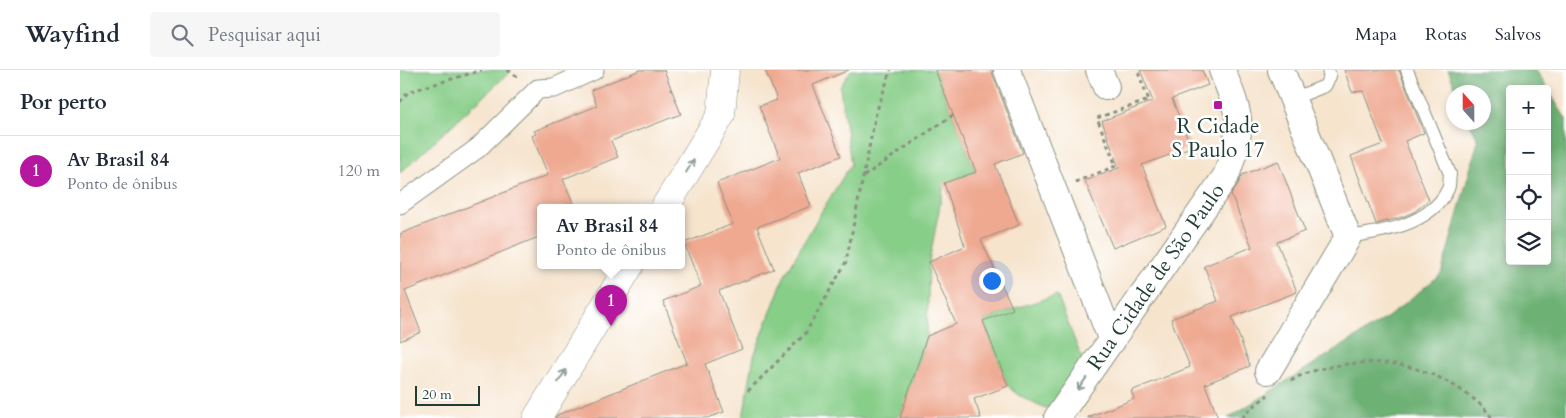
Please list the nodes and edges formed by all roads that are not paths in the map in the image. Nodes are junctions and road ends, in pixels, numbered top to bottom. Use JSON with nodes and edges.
{"nodes":[{"id":1,"x":594,"y":70,"type":"edge"},
{"id":2,"x":725,"y":70,"type":"edge"},
{"id":3,"x":1007,"y":70,"type":"edge"},
{"id":4,"x":1222,"y":70,"type":"edge"},
{"id":5,"x":1280,"y":70,"type":"edge"},
{"id":6,"x":1328,"y":70,"type":"edge"},
{"id":7,"x":1407,"y":70,"type":"edge"},
{"id":8,"x":1292,"y":99,"type":"junction"},
{"id":9,"x":400,"y":204,"type":"edge"},
{"id":10,"x":667,"y":204,"type":"edge"},
{"id":11,"x":1348,"y":237,"type":"junction"},
{"id":12,"x":628,"y":269,"type":"edge"},
{"id":13,"x":1112,"y":341,"type":"junction"},
{"id":14,"x":1278,"y":381,"type":"road end"},
{"id":15,"x":538,"y":418,"type":"edge"},
{"id":16,"x":1057,"y":418,"type":"edge"}],
"edges":[{"from":1,"to":9,"type":"street"},
{"from":10,"to":2,"type":"street","one_way":true},
{"from":3,"to":13,"type":"street"},
{"from":4,"to":13,"type":"street","name":"Rua Cidade de São Paulo"},
{"from":5,"to":8,"type":"street"},
{"from":6,"to":8,"type":"lane"},
{"from":7,"to":11,"type":"lane"},
{"from":8,"to":11,"type":"street"},
{"from":11,"to":14,"type":"street"},
{"from":15,"to":12,"type":"street","one_way":true},
{"from":13,"to":16,"type":"street","name":"Rua Cidade de São Paulo","one_way":true}]}
